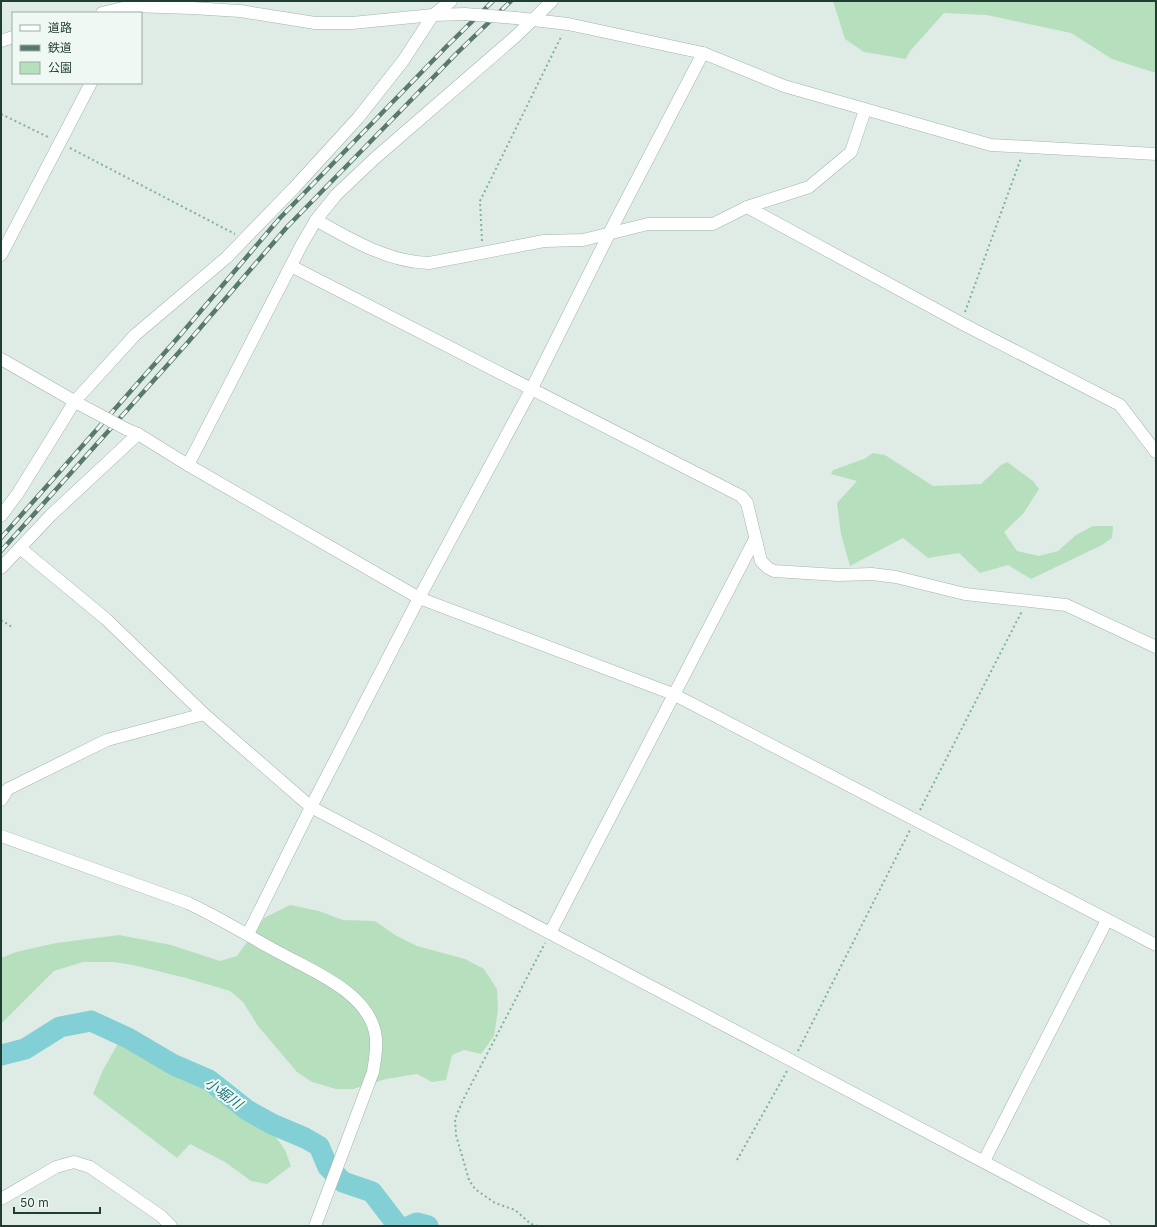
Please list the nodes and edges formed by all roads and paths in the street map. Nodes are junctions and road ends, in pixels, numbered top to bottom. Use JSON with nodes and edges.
{"nodes":[{"id":1,"x":452,"y":1,"type":"edge"},
{"id":2,"x":552,"y":1,"type":"edge"},
{"id":3,"x":129,"y":9,"type":"edge"},
{"id":4,"x":109,"y":12,"type":"edge"},
{"id":5,"x":434,"y":15,"type":"junction"},
{"id":6,"x":532,"y":19,"type":"junction"},
{"id":7,"x":568,"y":24,"type":"junction"},
{"id":8,"x":12,"y":37,"type":"edge"},
{"id":9,"x":1,"y":41,"type":"edge"},
{"id":10,"x":703,"y":53,"type":"junction"},
{"id":11,"x":89,"y":84,"type":"edge"},
{"id":12,"x":865,"y":110,"type":"junction"},
{"id":13,"x":1,"y":114,"type":"edge"},
{"id":14,"x":59,"y":143,"type":"junction"},
{"id":15,"x":1025,"y":147,"type":"junction"},
{"id":16,"x":1156,"y":154,"type":"edge"},
{"id":17,"x":747,"y":207,"type":"junction"},
{"id":18,"x":316,"y":220,"type":"junction"},
{"id":19,"x":608,"y":235,"type":"junction"},
{"id":20,"x":245,"y":239,"type":"junction"},
{"id":21,"x":482,"y":252,"type":"junction"},
{"id":22,"x":1,"y":255,"type":"edge"},
{"id":23,"x":291,"y":266,"type":"junction"},
{"id":24,"x":961,"y":322,"type":"junction"},
{"id":25,"x":1,"y":359,"type":"edge"},
{"id":26,"x":531,"y":390,"type":"junction"},
{"id":27,"x":78,"y":403,"type":"junction"},
{"id":28,"x":138,"y":434,"type":"junction"},
{"id":29,"x":1156,"y":452,"type":"edge"},
{"id":30,"x":188,"y":465,"type":"junction"},
{"id":31,"x":1,"y":516,"type":"edge"},
{"id":32,"x":755,"y":539,"type":"junction"},
{"id":33,"x":20,"y":548,"type":"junction"},
{"id":34,"x":1,"y":568,"type":"edge"},
{"id":35,"x":419,"y":598,"type":"junction"},
{"id":36,"x":1027,"y":601,"type":"junction"},
{"id":37,"x":1,"y":620,"type":"edge"},
{"id":38,"x":12,"y":627,"type":"dead end"},
{"id":39,"x":1156,"y":647,"type":"edge"},
{"id":40,"x":673,"y":694,"type":"junction"},
{"id":41,"x":204,"y":714,"type":"junction"},
{"id":42,"x":1,"y":800,"type":"edge"},
{"id":43,"x":311,"y":807,"type":"junction"},
{"id":44,"x":915,"y":820,"type":"junction"},
{"id":45,"x":1,"y":836,"type":"edge"},
{"id":46,"x":1107,"y":920,"type":"junction"},
{"id":47,"x":550,"y":933,"type":"junction"},
{"id":48,"x":248,"y":934,"type":"junction"},
{"id":49,"x":1156,"y":945,"type":"edge"},
{"id":50,"x":792,"y":1062,"type":"junction"},
{"id":51,"x":736,"y":1160,"type":"dead end"},
{"id":52,"x":984,"y":1161,"type":"junction"},
{"id":53,"x":1,"y":1199,"type":"edge"},
{"id":54,"x":171,"y":1226,"type":"edge"},
{"id":55,"x":315,"y":1226,"type":"edge"},
{"id":56,"x":538,"y":1226,"type":"edge"},
{"id":57,"x":1105,"y":1226,"type":"edge"}],
"edges":[{"from":1,"to":5,"type":"street"},
{"from":2,"to":6,"type":"street"},
{"from":3,"to":4,"type":"street"},
{"from":3,"to":5,"type":"street"},
{"from":5,"to":6,"type":"street","bridge":true},
{"from":5,"to":20,"type":"street"},
{"from":6,"to":7,"type":"street"},
{"from":6,"to":18,"type":"street"},
{"from":7,"to":10,"type":"street"},
{"from":7,"to":21,"type":"path"},
{"from":8,"to":9,"type":"street"},
{"from":10,"to":12,"type":"street"},
{"from":10,"to":19,"type":"street"},
{"from":11,"to":14,"type":"street"},
{"from":12,"to":15,"type":"street"},
{"from":12,"to":17,"type":"street"},
{"from":13,"to":14,"type":"path"},
{"from":14,"to":20,"type":"path"},
{"from":14,"to":22,"type":"street"},
{"from":15,"to":16,"type":"street"},
{"from":15,"to":24,"type":"path"},
{"from":17,"to":19,"type":"street"},
{"from":17,"to":24,"type":"street"},
{"from":18,"to":21,"type":"street"},
{"from":18,"to":23,"type":"street"},
{"from":19,"to":21,"type":"street"},
{"from":19,"to":26,"type":"street"},
{"from":20,"to":27,"type":"street"},
{"from":23,"to":26,"type":"street"},
{"from":23,"to":30,"type":"street"},
{"from":24,"to":29,"type":"street"},
{"from":25,"to":27,"type":"street"},
{"from":26,"to":32,"type":"street"},
{"from":26,"to":35,"type":"street"},
{"from":27,"to":28,"type":"street","bridge":true},
{"from":27,"to":31,"type":"street"},
{"from":28,"to":30,"type":"street"},
{"from":28,"to":33,"type":"street"},
{"from":30,"to":35,"type":"street"},
{"from":32,"to":36,"type":"street"},
{"from":32,"to":40,"type":"street"},
{"from":33,"to":34,"type":"street"},
{"from":33,"to":41,"type":"street"},
{"from":35,"to":40,"type":"street"},
{"from":35,"to":43,"type":"street"},
{"from":36,"to":39,"type":"street"},
{"from":36,"to":44,"type":"path"},
{"from":37,"to":38,"type":"path"},
{"from":40,"to":44,"type":"street"},
{"from":40,"to":47,"type":"street"},
{"from":41,"to":42,"type":"street"},
{"from":41,"to":43,"type":"street"},
{"from":43,"to":47,"type":"street"},
{"from":43,"to":48,"type":"street"},
{"from":44,"to":46,"type":"street"},
{"from":44,"to":50,"type":"path"},
{"from":45,"to":48,"type":"street"},
{"from":46,"to":49,"type":"street"},
{"from":46,"to":52,"type":"street"},
{"from":47,"to":50,"type":"street"},
{"from":47,"to":56,"type":"path"},
{"from":48,"to":55,"type":"street"},
{"from":50,"to":51,"type":"path"},
{"from":50,"to":52,"type":"street"},
{"from":52,"to":57,"type":"street"},
{"from":53,"to":54,"type":"street"}]}
